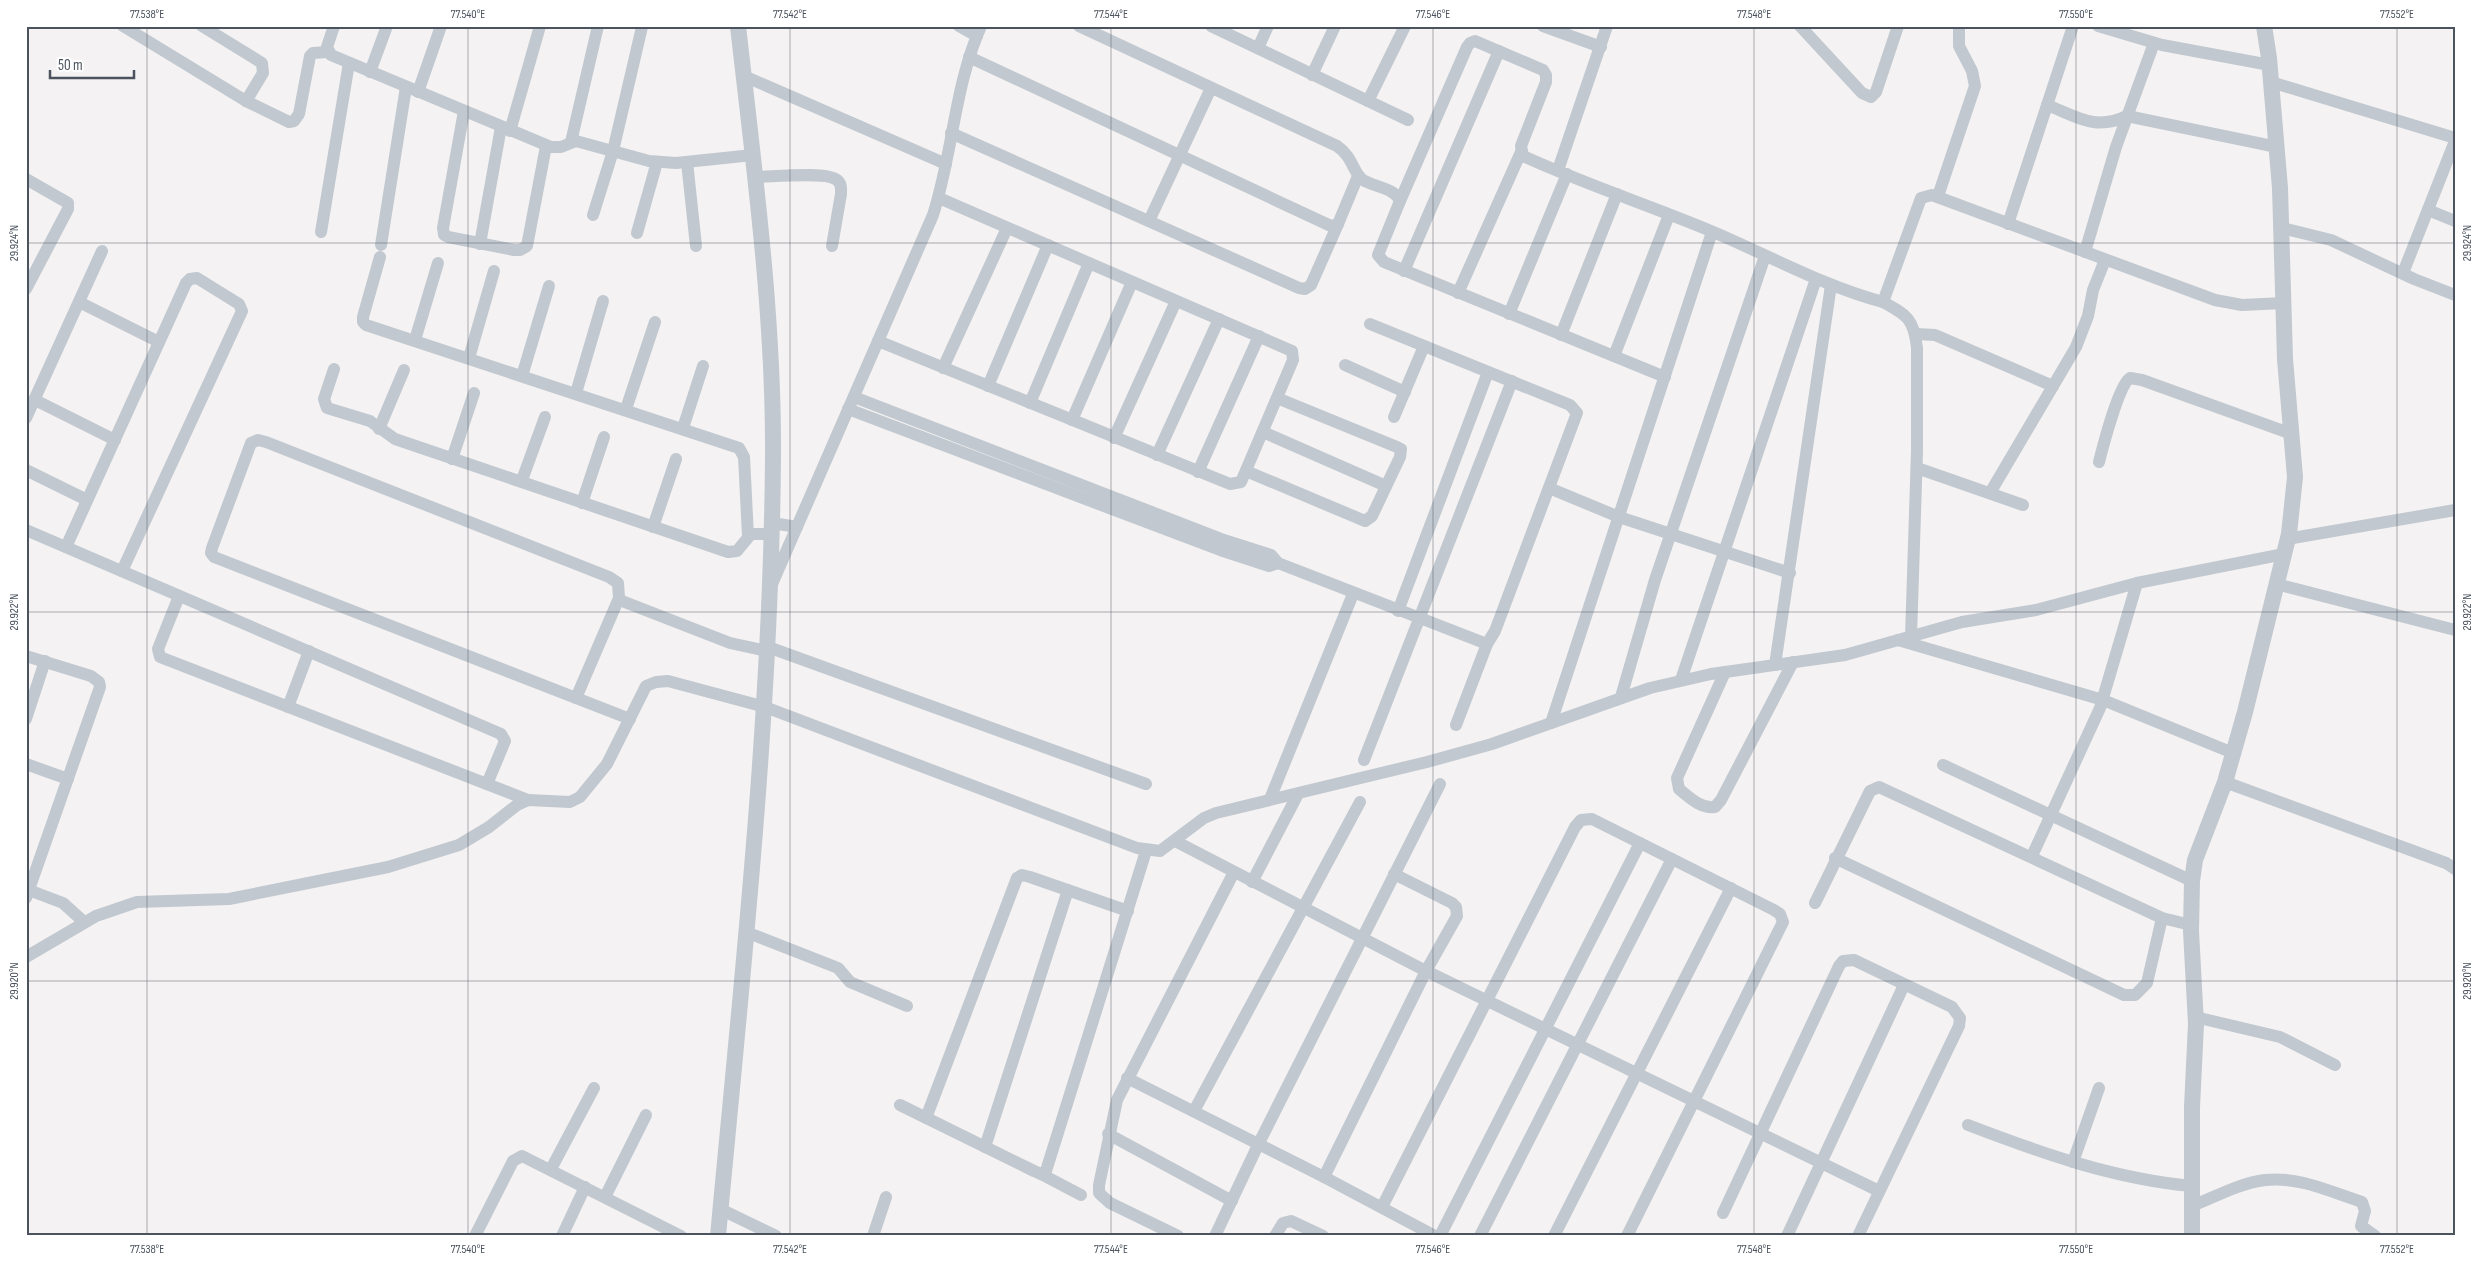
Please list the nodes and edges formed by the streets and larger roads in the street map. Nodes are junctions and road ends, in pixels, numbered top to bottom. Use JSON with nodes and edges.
{"nodes":[{"id":1,"x":123,"y":26,"type":"edge"},
{"id":2,"x":202,"y":26,"type":"edge"},
{"id":3,"x":334,"y":26,"type":"edge"},
{"id":4,"x":387,"y":26,"type":"edge"},
{"id":5,"x":441,"y":26,"type":"edge"},
{"id":6,"x":540,"y":26,"type":"edge"},
{"id":7,"x":598,"y":26,"type":"edge"},
{"id":8,"x":738,"y":26,"type":"edge"},
{"id":9,"x":959,"y":26,"type":"edge"},
{"id":10,"x":1079,"y":26,"type":"edge"},
{"id":11,"x":1212,"y":26,"type":"edge"},
{"id":12,"x":1268,"y":26,"type":"edge"},
{"id":13,"x":1335,"y":26,"type":"edge"},
{"id":14,"x":1405,"y":26,"type":"edge"},
{"id":15,"x":1543,"y":26,"type":"edge"},
{"id":16,"x":1607,"y":26,"type":"edge"},
{"id":17,"x":1800,"y":26,"type":"edge"},
{"id":18,"x":1898,"y":26,"type":"edge"},
{"id":19,"x":1959,"y":26,"type":"edge"},
{"id":20,"x":2073,"y":26,"type":"edge"},
{"id":21,"x":2098,"y":26,"type":"edge"},
{"id":22,"x":2264,"y":26,"type":"edge"},
{"id":23,"x":642,"y":27,"type":"edge"},
{"id":24,"x":979,"y":31,"type":"edge"},
{"id":25,"x":2154,"y":43,"type":"junction"},
{"id":26,"x":1601,"y":47,"type":"junction"},
{"id":27,"x":1258,"y":48,"type":"junction"},
{"id":28,"x":1498,"y":50,"type":"junction"},
{"id":29,"x":328,"y":52,"type":"junction"},
{"id":30,"x":969,"y":57,"type":"junction"},
{"id":31,"x":349,"y":63,"type":"junction"},
{"id":32,"x":2270,"y":65,"type":"junction"},
{"id":33,"x":370,"y":72,"type":"junction"},
{"id":34,"x":1312,"y":74,"type":"junction"},
{"id":35,"x":744,"y":76,"type":"junction"},
{"id":36,"x":2271,"y":82,"type":"junction"},
{"id":37,"x":1211,"y":88,"type":"junction"},
{"id":38,"x":412,"y":89,"type":"junction"},
{"id":39,"x":246,"y":101,"type":"junction"},
{"id":40,"x":1368,"y":101,"type":"junction"},
{"id":41,"x":2047,"y":105,"type":"junction"},
{"id":42,"x":464,"y":111,"type":"junction"},
{"id":43,"x":2127,"y":116,"type":"junction"},
{"id":44,"x":1408,"y":120,"type":"dead end"},
{"id":45,"x":506,"y":129,"type":"junction"},
{"id":46,"x":951,"y":133,"type":"junction"},
{"id":47,"x":2455,"y":139,"type":"edge"},
{"id":48,"x":571,"y":142,"type":"junction"},
{"id":49,"x":546,"y":146,"type":"junction"},
{"id":50,"x":2277,"y":147,"type":"junction"},
{"id":51,"x":612,"y":151,"type":"junction"},
{"id":52,"x":1520,"y":152,"type":"junction"},
{"id":53,"x":744,"y":156,"type":"junction"},
{"id":54,"x":1179,"y":156,"type":"junction"},
{"id":55,"x":657,"y":162,"type":"junction"},
{"id":56,"x":687,"y":162,"type":"junction"},
{"id":57,"x":946,"y":164,"type":"junction"},
{"id":58,"x":1562,"y":172,"type":"junction"},
{"id":59,"x":1358,"y":176,"type":"junction"},
{"id":60,"x":755,"y":177,"type":"junction"},
{"id":61,"x":26,"y":179,"type":"edge"},
{"id":62,"x":1617,"y":194,"type":"junction"},
{"id":63,"x":1938,"y":196,"type":"junction"},
{"id":64,"x":939,"y":198,"type":"junction"},
{"id":65,"x":1400,"y":201,"type":"junction"},
{"id":66,"x":2428,"y":210,"type":"junction"},
{"id":67,"x":593,"y":215,"type":"dead end"},
{"id":68,"x":1669,"y":215,"type":"junction"},
{"id":69,"x":1149,"y":221,"type":"junction"},
{"id":70,"x":2455,"y":221,"type":"edge"},
{"id":71,"x":1338,"y":224,"type":"junction"},
{"id":72,"x":2008,"y":224,"type":"junction"},
{"id":73,"x":1007,"y":228,"type":"junction"},
{"id":74,"x":2282,"y":228,"type":"junction"},
{"id":75,"x":321,"y":232,"type":"dead end"},
{"id":76,"x":1712,"y":232,"type":"junction"},
{"id":77,"x":637,"y":233,"type":"dead end"},
{"id":78,"x":480,"y":244,"type":"junction"},
{"id":79,"x":1048,"y":245,"type":"junction"},
{"id":80,"x":696,"y":246,"type":"dead end"},
{"id":81,"x":832,"y":246,"type":"dead end"},
{"id":82,"x":102,"y":251,"type":"dead end"},
{"id":83,"x":2084,"y":252,"type":"junction"},
{"id":84,"x":1765,"y":256,"type":"junction"},
{"id":85,"x":2105,"y":260,"type":"junction"},
{"id":86,"x":438,"y":263,"type":"dead end"},
{"id":87,"x":1089,"y":263,"type":"junction"},
{"id":88,"x":1404,"y":270,"type":"junction"},
{"id":89,"x":494,"y":271,"type":"dead end"},
{"id":90,"x":2403,"y":273,"type":"junction"},
{"id":91,"x":1816,"y":279,"type":"junction"},
{"id":92,"x":1132,"y":282,"type":"junction"},
{"id":93,"x":1831,"y":285,"type":"junction"},
{"id":94,"x":548,"y":286,"type":"dead end"},
{"id":95,"x":26,"y":289,"type":"edge"},
{"id":96,"x":1458,"y":293,"type":"junction"},
{"id":97,"x":2455,"y":295,"type":"edge"},
{"id":98,"x":603,"y":301,"type":"dead end"},
{"id":99,"x":1176,"y":301,"type":"junction"},
{"id":100,"x":79,"y":302,"type":"junction"},
{"id":101,"x":1883,"y":302,"type":"junction"},
{"id":102,"x":2284,"y":303,"type":"junction"},
{"id":103,"x":1510,"y":314,"type":"junction"},
{"id":104,"x":1219,"y":319,"type":"junction"},
{"id":105,"x":655,"y":322,"type":"dead end"},
{"id":106,"x":1370,"y":324,"type":"dead end"},
{"id":107,"x":1916,"y":334,"type":"junction"},
{"id":108,"x":1561,"y":335,"type":"junction"},
{"id":109,"x":1259,"y":336,"type":"junction"},
{"id":110,"x":415,"y":340,"type":"junction"},
{"id":111,"x":878,"y":341,"type":"junction"},
{"id":112,"x":160,"y":342,"type":"junction"},
{"id":113,"x":1424,"y":346,"type":"junction"},
{"id":114,"x":1614,"y":356,"type":"junction"},
{"id":115,"x":469,"y":358,"type":"junction"},
{"id":116,"x":1345,"y":365,"type":"dead end"},
{"id":117,"x":703,"y":366,"type":"dead end"},
{"id":118,"x":943,"y":368,"type":"junction"},
{"id":119,"x":334,"y":369,"type":"dead end"},
{"id":120,"x":404,"y":370,"type":"dead end"},
{"id":121,"x":1488,"y":372,"type":"junction"},
{"id":122,"x":522,"y":376,"type":"junction"},
{"id":123,"x":1665,"y":377,"type":"junction"},
{"id":124,"x":1512,"y":381,"type":"junction"},
{"id":125,"x":988,"y":386,"type":"junction"},
{"id":126,"x":2053,"y":386,"type":"junction"},
{"id":127,"x":1405,"y":392,"type":"junction"},
{"id":128,"x":474,"y":393,"type":"dead end"},
{"id":129,"x":576,"y":393,"type":"junction"},
{"id":130,"x":1278,"y":398,"type":"junction"},
{"id":131,"x":34,"y":400,"type":"junction"},
{"id":132,"x":851,"y":403,"type":"junction"},
{"id":133,"x":1030,"y":403,"type":"junction"},
{"id":134,"x":626,"y":410,"type":"junction"},
{"id":135,"x":545,"y":417,"type":"dead end"},
{"id":136,"x":1394,"y":417,"type":"dead end"},
{"id":137,"x":26,"y":418,"type":"edge"},
{"id":138,"x":1072,"y":420,"type":"junction"},
{"id":139,"x":683,"y":428,"type":"junction"},
{"id":140,"x":379,"y":429,"type":"junction"},
{"id":141,"x":1264,"y":432,"type":"junction"},
{"id":142,"x":2292,"y":434,"type":"junction"},
{"id":143,"x":604,"y":437,"type":"dead end"},
{"id":144,"x":1114,"y":438,"type":"junction"},
{"id":145,"x":115,"y":440,"type":"junction"},
{"id":146,"x":1157,"y":455,"type":"junction"},
{"id":147,"x":452,"y":459,"type":"junction"},
{"id":148,"x":676,"y":459,"type":"dead end"},
{"id":149,"x":2099,"y":462,"type":"dead end"},
{"id":150,"x":1916,"y":468,"type":"junction"},
{"id":151,"x":26,"y":470,"type":"edge"},
{"id":152,"x":1246,"y":471,"type":"junction"},
{"id":153,"x":1198,"y":472,"type":"junction"},
{"id":154,"x":522,"y":480,"type":"junction"},
{"id":155,"x":1386,"y":486,"type":"junction"},
{"id":156,"x":1549,"y":488,"type":"junction"},
{"id":157,"x":1990,"y":494,"type":"junction"},
{"id":158,"x":88,"y":500,"type":"junction"},
{"id":159,"x":582,"y":503,"type":"junction"},
{"id":160,"x":2023,"y":505,"type":"dead end"},
{"id":161,"x":2455,"y":510,"type":"edge"},
{"id":162,"x":1619,"y":517,"type":"junction"},
{"id":163,"x":653,"y":527,"type":"junction"},
{"id":164,"x":797,"y":527,"type":"junction"},
{"id":165,"x":26,"y":530,"type":"edge"},
{"id":166,"x":762,"y":532,"type":"junction"},
{"id":167,"x":1671,"y":533,"type":"junction"},
{"id":168,"x":2286,"y":546,"type":"junction"},
{"id":169,"x":66,"y":547,"type":"junction"},
{"id":170,"x":1725,"y":552,"type":"junction"},
{"id":171,"x":122,"y":571,"type":"junction"},
{"id":172,"x":1790,"y":573,"type":"junction"},
{"id":173,"x":2137,"y":583,"type":"junction"},
{"id":174,"x":2276,"y":584,"type":"junction"},
{"id":175,"x":770,"y":589,"type":"junction"},
{"id":176,"x":1353,"y":594,"type":"junction"},
{"id":177,"x":179,"y":596,"type":"junction"},
{"id":178,"x":619,"y":598,"type":"junction"},
{"id":179,"x":1398,"y":611,"type":"junction"},
{"id":180,"x":1419,"y":619,"type":"junction"},
{"id":181,"x":2455,"y":630,"type":"edge"},
{"id":182,"x":1911,"y":637,"type":"junction"},
{"id":183,"x":1898,"y":640,"type":"junction"},
{"id":184,"x":1487,"y":644,"type":"junction"},
{"id":185,"x":760,"y":649,"type":"junction"},
{"id":186,"x":309,"y":651,"type":"junction"},
{"id":187,"x":26,"y":656,"type":"edge"},
{"id":188,"x":44,"y":661,"type":"junction"},
{"id":189,"x":1793,"y":662,"type":"junction"},
{"id":190,"x":1775,"y":665,"type":"junction"},
{"id":191,"x":1725,"y":672,"type":"junction"},
{"id":192,"x":1681,"y":680,"type":"junction"},
{"id":193,"x":1621,"y":697,"type":"junction"},
{"id":194,"x":576,"y":698,"type":"junction"},
{"id":195,"x":2102,"y":700,"type":"junction"},
{"id":196,"x":755,"y":705,"type":"junction"},
{"id":197,"x":288,"y":707,"type":"junction"},
{"id":198,"x":26,"y":719,"type":"edge"},
{"id":199,"x":630,"y":719,"type":"junction"},
{"id":200,"x":1551,"y":723,"type":"junction"},
{"id":201,"x":1456,"y":725,"type":"dead end"},
{"id":202,"x":2233,"y":753,"type":"junction"},
{"id":203,"x":1364,"y":760,"type":"dead end"},
{"id":204,"x":26,"y":764,"type":"edge"},
{"id":205,"x":1943,"y":765,"type":"dead end"},
{"id":206,"x":68,"y":779,"type":"junction"},
{"id":207,"x":2224,"y":782,"type":"junction"},
{"id":208,"x":488,"y":784,"type":"junction"},
{"id":209,"x":1146,"y":784,"type":"dead end"},
{"id":210,"x":1440,"y":784,"type":"dead end"},
{"id":211,"x":1298,"y":794,"type":"junction"},
{"id":212,"x":528,"y":800,"type":"junction"},
{"id":213,"x":1270,"y":800,"type":"junction"},
{"id":214,"x":1360,"y":802,"type":"dead end"},
{"id":215,"x":2051,"y":815,"type":"junction"},
{"id":216,"x":1175,"y":841,"type":"junction"},
{"id":217,"x":1640,"y":843,"type":"junction"},
{"id":218,"x":1146,"y":851,"type":"junction"},
{"id":219,"x":2032,"y":856,"type":"junction"},
{"id":220,"x":1835,"y":858,"type":"junction"},
{"id":221,"x":1672,"y":859,"type":"junction"},
{"id":222,"x":2455,"y":869,"type":"edge"},
{"id":223,"x":1234,"y":872,"type":"junction"},
{"id":224,"x":1394,"y":874,"type":"junction"},
{"id":225,"x":2192,"y":881,"type":"junction"},
{"id":226,"x":1252,"y":882,"type":"junction"},
{"id":227,"x":1731,"y":888,"type":"junction"},
{"id":228,"x":1068,"y":890,"type":"junction"},
{"id":229,"x":27,"y":892,"type":"edge"},
{"id":230,"x":1815,"y":903,"type":"dead end"},
{"id":231,"x":1302,"y":908,"type":"junction"},
{"id":232,"x":1128,"y":911,"type":"junction"},
{"id":233,"x":2162,"y":918,"type":"junction"},
{"id":234,"x":90,"y":919,"type":"junction"},
{"id":235,"x":2191,"y":925,"type":"junction"},
{"id":236,"x":746,"y":932,"type":"junction"},
{"id":237,"x":1361,"y":939,"type":"junction"},
{"id":238,"x":26,"y":957,"type":"edge"},
{"id":239,"x":1426,"y":971,"type":"junction"},
{"id":240,"x":1904,"y":985,"type":"junction"},
{"id":241,"x":1487,"y":1001,"type":"junction"},
{"id":242,"x":907,"y":1006,"type":"dead end"},
{"id":243,"x":2196,"y":1017,"type":"junction"},
{"id":244,"x":1546,"y":1030,"type":"junction"},
{"id":245,"x":1578,"y":1046,"type":"junction"},
{"id":246,"x":2335,"y":1065,"type":"dead end"},
{"id":247,"x":1636,"y":1074,"type":"junction"},
{"id":248,"x":1127,"y":1078,"type":"junction"},
{"id":249,"x":594,"y":1088,"type":"dead end"},
{"id":250,"x":2099,"y":1088,"type":"dead end"},
{"id":251,"x":1694,"y":1102,"type":"junction"},
{"id":252,"x":900,"y":1105,"type":"dead end"},
{"id":253,"x":1194,"y":1111,"type":"junction"},
{"id":254,"x":646,"y":1115,"type":"dead end"},
{"id":255,"x":926,"y":1118,"type":"junction"},
{"id":256,"x":1968,"y":1125,"type":"dead end"},
{"id":257,"x":1108,"y":1134,"type":"junction"},
{"id":258,"x":1761,"y":1135,"type":"junction"},
{"id":259,"x":1258,"y":1145,"type":"junction"},
{"id":260,"x":985,"y":1147,"type":"junction"},
{"id":261,"x":2073,"y":1162,"type":"junction"},
{"id":262,"x":1822,"y":1164,"type":"junction"},
{"id":263,"x":551,"y":1169,"type":"junction"},
{"id":264,"x":1042,"y":1174,"type":"junction"},
{"id":265,"x":1324,"y":1177,"type":"junction"},
{"id":266,"x":2192,"y":1186,"type":"junction"},
{"id":267,"x":585,"y":1187,"type":"junction"},
{"id":268,"x":1879,"y":1192,"type":"junction"},
{"id":269,"x":1082,"y":1195,"type":"dead end"},
{"id":270,"x":605,"y":1197,"type":"junction"},
{"id":271,"x":886,"y":1197,"type":"dead end"},
{"id":272,"x":1232,"y":1201,"type":"junction"},
{"id":273,"x":2192,"y":1206,"type":"junction"},
{"id":274,"x":1382,"y":1207,"type":"junction"},
{"id":275,"x":720,"y":1209,"type":"junction"},
{"id":276,"x":1723,"y":1213,"type":"dead end"},
{"id":277,"x":476,"y":1236,"type":"edge"},
{"id":278,"x":562,"y":1236,"type":"edge"},
{"id":279,"x":681,"y":1236,"type":"edge"},
{"id":280,"x":718,"y":1236,"type":"edge"},
{"id":281,"x":776,"y":1236,"type":"edge"},
{"id":282,"x":873,"y":1236,"type":"edge"},
{"id":283,"x":1178,"y":1236,"type":"edge"},
{"id":284,"x":1215,"y":1236,"type":"edge"},
{"id":285,"x":1275,"y":1236,"type":"edge"},
{"id":286,"x":1323,"y":1236,"type":"edge"},
{"id":287,"x":1435,"y":1236,"type":"edge"},
{"id":288,"x":1440,"y":1236,"type":"edge"},
{"id":289,"x":1480,"y":1236,"type":"edge"},
{"id":290,"x":1554,"y":1236,"type":"edge"},
{"id":291,"x":1627,"y":1236,"type":"edge"},
{"id":292,"x":1787,"y":1236,"type":"edge"},
{"id":293,"x":1858,"y":1236,"type":"edge"},
{"id":294,"x":2192,"y":1236,"type":"edge"},
{"id":295,"x":2375,"y":1236,"type":"edge"}],
"edges":[{"from":1,"to":39,"type":"street"},
{"from":2,"to":39,"type":"street"},
{"from":3,"to":29,"type":"street"},
{"from":4,"to":33,"type":"street"},
{"from":5,"to":38,"type":"street"},
{"from":6,"to":45,"type":"street"},
{"from":7,"to":48,"type":"street"},
{"from":8,"to":35,"type":"street"},
{"from":9,"to":24,"type":"street"},
{"from":10,"to":37,"type":"street"},
{"from":11,"to":27,"type":"street"},
{"from":12,"to":27,"type":"street"},
{"from":13,"to":34,"type":"street"},
{"from":14,"to":40,"type":"street"},
{"from":15,"to":26,"type":"street"},
{"from":16,"to":26,"type":"street"},
{"from":17,"to":18,"type":"street"},
{"from":19,"to":63,"type":"street"},
{"from":20,"to":41,"type":"street"},
{"from":21,"to":25,"type":"street"},
{"from":22,"to":32,"type":"street"},
{"from":23,"to":51,"type":"street"},
{"from":24,"to":30,"type":"street"},
{"from":25,"to":32,"type":"street"},
{"from":25,"to":43,"type":"street"},
{"from":26,"to":58,"type":"street"},
{"from":27,"to":34,"type":"street"},
{"from":28,"to":52,"type":"street"},
{"from":28,"to":65,"type":"street"},
{"from":28,"to":88,"type":"street"},
{"from":29,"to":31,"type":"street"},
{"from":29,"to":39,"type":"street"},
{"from":30,"to":46,"type":"street"},
{"from":30,"to":54,"type":"street"},
{"from":31,"to":33,"type":"street"},
{"from":31,"to":75,"type":"street"},
{"from":32,"to":36,"type":"street"},
{"from":33,"to":38,"type":"street"},
{"from":34,"to":40,"type":"street"},
{"from":35,"to":53,"type":"street"},
{"from":35,"to":57,"type":"street"},
{"from":36,"to":47,"type":"street"},
{"from":36,"to":50,"type":"street"},
{"from":37,"to":54,"type":"street"},
{"from":37,"to":59,"type":"street"},
{"from":38,"to":42,"type":"street"},
{"from":38,"to":110,"type":"street"},
{"from":40,"to":44,"type":"street"},
{"from":41,"to":43,"type":"street"},
{"from":41,"to":72,"type":"street"},
{"from":42,"to":45,"type":"street"},
{"from":42,"to":78,"type":"street"},
{"from":43,"to":50,"type":"street"},
{"from":43,"to":83,"type":"street"},
{"from":45,"to":49,"type":"street"},
{"from":45,"to":78,"type":"street"},
{"from":46,"to":57,"type":"street"},
{"from":46,"to":69,"type":"street"},
{"from":47,"to":66,"type":"street"},
{"from":48,"to":49,"type":"street"},
{"from":48,"to":51,"type":"street"},
{"from":49,"to":78,"type":"street"},
{"from":50,"to":74,"type":"street"},
{"from":51,"to":55,"type":"street"},
{"from":51,"to":67,"type":"street"},
{"from":52,"to":58,"type":"street"},
{"from":52,"to":96,"type":"street"},
{"from":53,"to":56,"type":"street"},
{"from":53,"to":60,"type":"street"},
{"from":54,"to":69,"type":"street"},
{"from":54,"to":71,"type":"street"},
{"from":55,"to":56,"type":"street"},
{"from":55,"to":77,"type":"street"},
{"from":56,"to":80,"type":"street"},
{"from":57,"to":64,"type":"street"},
{"from":58,"to":62,"type":"street"},
{"from":58,"to":103,"type":"street"},
{"from":59,"to":65,"type":"street"},
{"from":59,"to":71,"type":"street"},
{"from":60,"to":81,"type":"street"},
{"from":60,"to":166,"type":"street"},
{"from":61,"to":95,"type":"street"},
{"from":62,"to":68,"type":"street"},
{"from":62,"to":108,"type":"street"},
{"from":63,"to":72,"type":"street"},
{"from":63,"to":101,"type":"street"},
{"from":64,"to":73,"type":"street"},
{"from":64,"to":111,"type":"street"},
{"from":65,"to":88,"type":"street"},
{"from":66,"to":70,"type":"street"},
{"from":66,"to":90,"type":"street"},
{"from":68,"to":76,"type":"street"},
{"from":68,"to":114,"type":"street"},
{"from":69,"to":71,"type":"street"},
{"from":72,"to":83,"type":"street"},
{"from":73,"to":79,"type":"street"},
{"from":73,"to":118,"type":"street"},
{"from":74,"to":90,"type":"street"},
{"from":74,"to":102,"type":"street"},
{"from":76,"to":84,"type":"street"},
{"from":76,"to":123,"type":"street"},
{"from":79,"to":87,"type":"street"},
{"from":79,"to":125,"type":"street"},
{"from":82,"to":100,"type":"street"},
{"from":83,"to":85,"type":"street"},
{"from":84,"to":91,"type":"street"},
{"from":84,"to":167,"type":"street"},
{"from":85,"to":102,"type":"street"},
{"from":85,"to":126,"type":"street"},
{"from":86,"to":110,"type":"street"},
{"from":87,"to":92,"type":"street"},
{"from":87,"to":133,"type":"street"},
{"from":88,"to":96,"type":"street"},
{"from":89,"to":115,"type":"street"},
{"from":90,"to":97,"type":"street"},
{"from":91,"to":93,"type":"street"},
{"from":91,"to":170,"type":"street"},
{"from":92,"to":99,"type":"street"},
{"from":92,"to":138,"type":"street"},
{"from":93,"to":101,"type":"street"},
{"from":93,"to":172,"type":"street"},
{"from":94,"to":122,"type":"street"},
{"from":96,"to":103,"type":"street"},
{"from":98,"to":129,"type":"street"},
{"from":99,"to":104,"type":"street"},
{"from":99,"to":144,"type":"street"},
{"from":100,"to":112,"type":"street"},
{"from":100,"to":131,"type":"street"},
{"from":101,"to":107,"type":"street"},
{"from":102,"to":142,"type":"street"},
{"from":103,"to":108,"type":"street"},
{"from":104,"to":109,"type":"street"},
{"from":104,"to":146,"type":"street"},
{"from":105,"to":134,"type":"street"},
{"from":106,"to":113,"type":"street"},
{"from":107,"to":126,"type":"street"},
{"from":107,"to":150,"type":"street"},
{"from":108,"to":114,"type":"street"},
{"from":109,"to":130,"type":"street"},
{"from":109,"to":153,"type":"street"},
{"from":110,"to":115,"type":"street"},
{"from":111,"to":118,"type":"street"},
{"from":111,"to":132,"type":"street"},
{"from":112,"to":145,"type":"street"},
{"from":112,"to":171,"type":"street"},
{"from":113,"to":121,"type":"street"},
{"from":113,"to":127,"type":"street"},
{"from":114,"to":123,"type":"street"},
{"from":115,"to":122,"type":"street"},
{"from":116,"to":127,"type":"street"},
{"from":117,"to":139,"type":"street"},
{"from":118,"to":125,"type":"street"},
{"from":119,"to":140,"type":"street"},
{"from":120,"to":140,"type":"street"},
{"from":121,"to":124,"type":"street"},
{"from":121,"to":179,"type":"street"},
{"from":122,"to":129,"type":"street"},
{"from":123,"to":162,"type":"street"},
{"from":124,"to":156,"type":"street"},
{"from":124,"to":180,"type":"street"},
{"from":125,"to":133,"type":"street"},
{"from":126,"to":157,"type":"street"},
{"from":127,"to":136,"type":"street"},
{"from":128,"to":147,"type":"street"},
{"from":129,"to":134,"type":"street"},
{"from":130,"to":141,"type":"street"},
{"from":130,"to":155,"type":"street"},
{"from":131,"to":137,"type":"street"},
{"from":131,"to":145,"type":"street"},
{"from":132,"to":164,"type":"street"},
{"from":132,"to":176,"type":"street"},
{"from":133,"to":138,"type":"street"},
{"from":134,"to":139,"type":"street"},
{"from":135,"to":154,"type":"street"},
{"from":138,"to":144,"type":"street"},
{"from":139,"to":166,"type":"street"},
{"from":140,"to":147,"type":"street"},
{"from":141,"to":152,"type":"street"},
{"from":141,"to":155,"type":"street"},
{"from":142,"to":149,"type":"street"},
{"from":142,"to":168,"type":"street"},
{"from":143,"to":159,"type":"street"},
{"from":144,"to":146,"type":"street"},
{"from":145,"to":158,"type":"street"},
{"from":146,"to":153,"type":"street"},
{"from":147,"to":154,"type":"street"},
{"from":148,"to":163,"type":"street"},
{"from":150,"to":157,"type":"street"},
{"from":150,"to":182,"type":"street"},
{"from":151,"to":158,"type":"street"},
{"from":152,"to":153,"type":"street"},
{"from":152,"to":155,"type":"street"},
{"from":154,"to":159,"type":"street"},
{"from":156,"to":162,"type":"street"},
{"from":156,"to":184,"type":"street"},
{"from":157,"to":160,"type":"street"},
{"from":158,"to":169,"type":"street"},
{"from":159,"to":163,"type":"street"},
{"from":161,"to":168,"type":"street"},
{"from":162,"to":167,"type":"street"},
{"from":162,"to":200,"type":"street"},
{"from":163,"to":166,"type":"street"},
{"from":164,"to":166,"type":"street"},
{"from":164,"to":175,"type":"street"},
{"from":165,"to":169,"type":"street"},
{"from":166,"to":175,"type":"street"},
{"from":167,"to":170,"type":"street"},
{"from":167,"to":193,"type":"street"},
{"from":168,"to":173,"type":"street"},
{"from":168,"to":174,"type":"street"},
{"from":169,"to":171,"type":"street"},
{"from":170,"to":172,"type":"street"},
{"from":170,"to":192,"type":"street"},
{"from":171,"to":177,"type":"street"},
{"from":172,"to":190,"type":"street"},
{"from":173,"to":182,"type":"street"},
{"from":173,"to":195,"type":"street"},
{"from":174,"to":181,"type":"street"},
{"from":174,"to":202,"type":"street"},
{"from":175,"to":185,"type":"street"},
{"from":176,"to":179,"type":"street"},
{"from":176,"to":213,"type":"street"},
{"from":177,"to":186,"type":"street"},
{"from":177,"to":197,"type":"street"},
{"from":178,"to":185,"type":"street"},
{"from":178,"to":194,"type":"street"},
{"from":178,"to":194,"type":"street"},
{"from":179,"to":180,"type":"street"},
{"from":180,"to":184,"type":"street"},
{"from":180,"to":203,"type":"street"},
{"from":182,"to":183,"type":"street"},
{"from":183,"to":189,"type":"street"},
{"from":183,"to":195,"type":"street"},
{"from":184,"to":201,"type":"street"},
{"from":185,"to":196,"type":"street"},
{"from":185,"to":209,"type":"street"},
{"from":186,"to":197,"type":"street"},
{"from":186,"to":208,"type":"street"},
{"from":187,"to":188,"type":"street"},
{"from":188,"to":198,"type":"street"},
{"from":188,"to":206,"type":"street"},
{"from":189,"to":190,"type":"street"},
{"from":189,"to":191,"type":"street"},
{"from":190,"to":191,"type":"street"},
{"from":191,"to":192,"type":"street"},
{"from":192,"to":193,"type":"street"},
{"from":193,"to":200,"type":"street"},
{"from":194,"to":199,"type":"street"},
{"from":195,"to":202,"type":"street"},
{"from":195,"to":215,"type":"street"},
{"from":196,"to":199,"type":"street"},
{"from":196,"to":218,"type":"street"},
{"from":196,"to":236,"type":"street"},
{"from":197,"to":208,"type":"street"},
{"from":199,"to":212,"type":"street"},
{"from":200,"to":211,"type":"street"},
{"from":202,"to":207,"type":"street"},
{"from":204,"to":206,"type":"street"},
{"from":205,"to":215,"type":"street"},
{"from":206,"to":229,"type":"street"},
{"from":207,"to":222,"type":"street"},
{"from":207,"to":225,"type":"street"},
{"from":208,"to":212,"type":"street"},
{"from":210,"to":224,"type":"street"},
{"from":211,"to":213,"type":"street"},
{"from":211,"to":226,"type":"street"},
{"from":212,"to":234,"type":"street"},
{"from":213,"to":216,"type":"street"},
{"from":214,"to":231,"type":"street"},
{"from":215,"to":219,"type":"street"},
{"from":215,"to":225,"type":"street"},
{"from":216,"to":218,"type":"street"},
{"from":216,"to":223,"type":"street"},
{"from":217,"to":221,"type":"street"},
{"from":217,"to":241,"type":"street"},
{"from":217,"to":244,"type":"street"},
{"from":218,"to":232,"type":"street"},
{"from":219,"to":220,"type":"street"},
{"from":219,"to":233,"type":"street"},
{"from":220,"to":230,"type":"street"},
{"from":220,"to":233,"type":"street"},
{"from":221,"to":227,"type":"street"},
{"from":221,"to":245,"type":"street"},
{"from":223,"to":226,"type":"street"},
{"from":223,"to":248,"type":"street"},
{"from":224,"to":237,"type":"street"},
{"from":224,"to":239,"type":"street"},
{"from":225,"to":235,"type":"street"},
{"from":226,"to":231,"type":"street"},
{"from":227,"to":247,"type":"street"},
{"from":227,"to":251,"type":"street"},
{"from":228,"to":232,"type":"street"},
{"from":228,"to":255,"type":"street"},
{"from":228,"to":260,"type":"street"},
{"from":229,"to":234,"type":"street"},
{"from":231,"to":237,"type":"street"},
{"from":231,"to":253,"type":"street"},
{"from":232,"to":264,"type":"street"},
{"from":233,"to":235,"type":"street"},
{"from":234,"to":238,"type":"street"},
{"from":235,"to":243,"type":"street"},
{"from":236,"to":242,"type":"street"},
{"from":236,"to":275,"type":"street"},
{"from":237,"to":239,"type":"street"},
{"from":237,"to":259,"type":"street"},
{"from":239,"to":241,"type":"street"},
{"from":239,"to":265,"type":"street"},
{"from":240,"to":258,"type":"street"},
{"from":240,"to":262,"type":"street"},
{"from":240,"to":268,"type":"street"},
{"from":241,"to":244,"type":"street"},
{"from":241,"to":274,"type":"street"},
{"from":243,"to":246,"type":"street"},
{"from":243,"to":266,"type":"street"},
{"from":244,"to":245,"type":"street"},
{"from":244,"to":288,"type":"street"},
{"from":245,"to":247,"type":"street"},
{"from":245,"to":289,"type":"street"},
{"from":247,"to":251,"type":"street"},
{"from":247,"to":290,"type":"street"},
{"from":248,"to":253,"type":"street"},
{"from":248,"to":257,"type":"street"},
{"from":249,"to":263,"type":"street"},
{"from":250,"to":261,"type":"street"},
{"from":251,"to":258,"type":"street"},
{"from":251,"to":291,"type":"street"},
{"from":252,"to":255,"type":"street"},
{"from":253,"to":259,"type":"street"},
{"from":254,"to":270,"type":"street"},
{"from":255,"to":260,"type":"street"},
{"from":256,"to":261,"type":"street"},
{"from":257,"to":272,"type":"street"},
{"from":257,"to":283,"type":"street"},
{"from":258,"to":262,"type":"street"},
{"from":258,"to":276,"type":"street"},
{"from":259,"to":265,"type":"street"},
{"from":259,"to":272,"type":"street"},
{"from":260,"to":264,"type":"street"},
{"from":261,"to":266,"type":"street"},
{"from":262,"to":268,"type":"street"},
{"from":262,"to":292,"type":"street"},
{"from":263,"to":267,"type":"street"},
{"from":263,"to":277,"type":"street"},
{"from":264,"to":269,"type":"street"},
{"from":265,"to":274,"type":"street"},
{"from":266,"to":273,"type":"street"},
{"from":267,"to":270,"type":"street"},
{"from":267,"to":278,"type":"street"},
{"from":268,"to":293,"type":"street"},
{"from":270,"to":279,"type":"street"},
{"from":271,"to":282,"type":"street"},
{"from":272,"to":284,"type":"street"},
{"from":273,"to":294,"type":"street"},
{"from":273,"to":295,"type":"street"},
{"from":274,"to":287,"type":"street"},
{"from":275,"to":280,"type":"street"},
{"from":275,"to":281,"type":"street"},
{"from":285,"to":286,"type":"street"}]}
